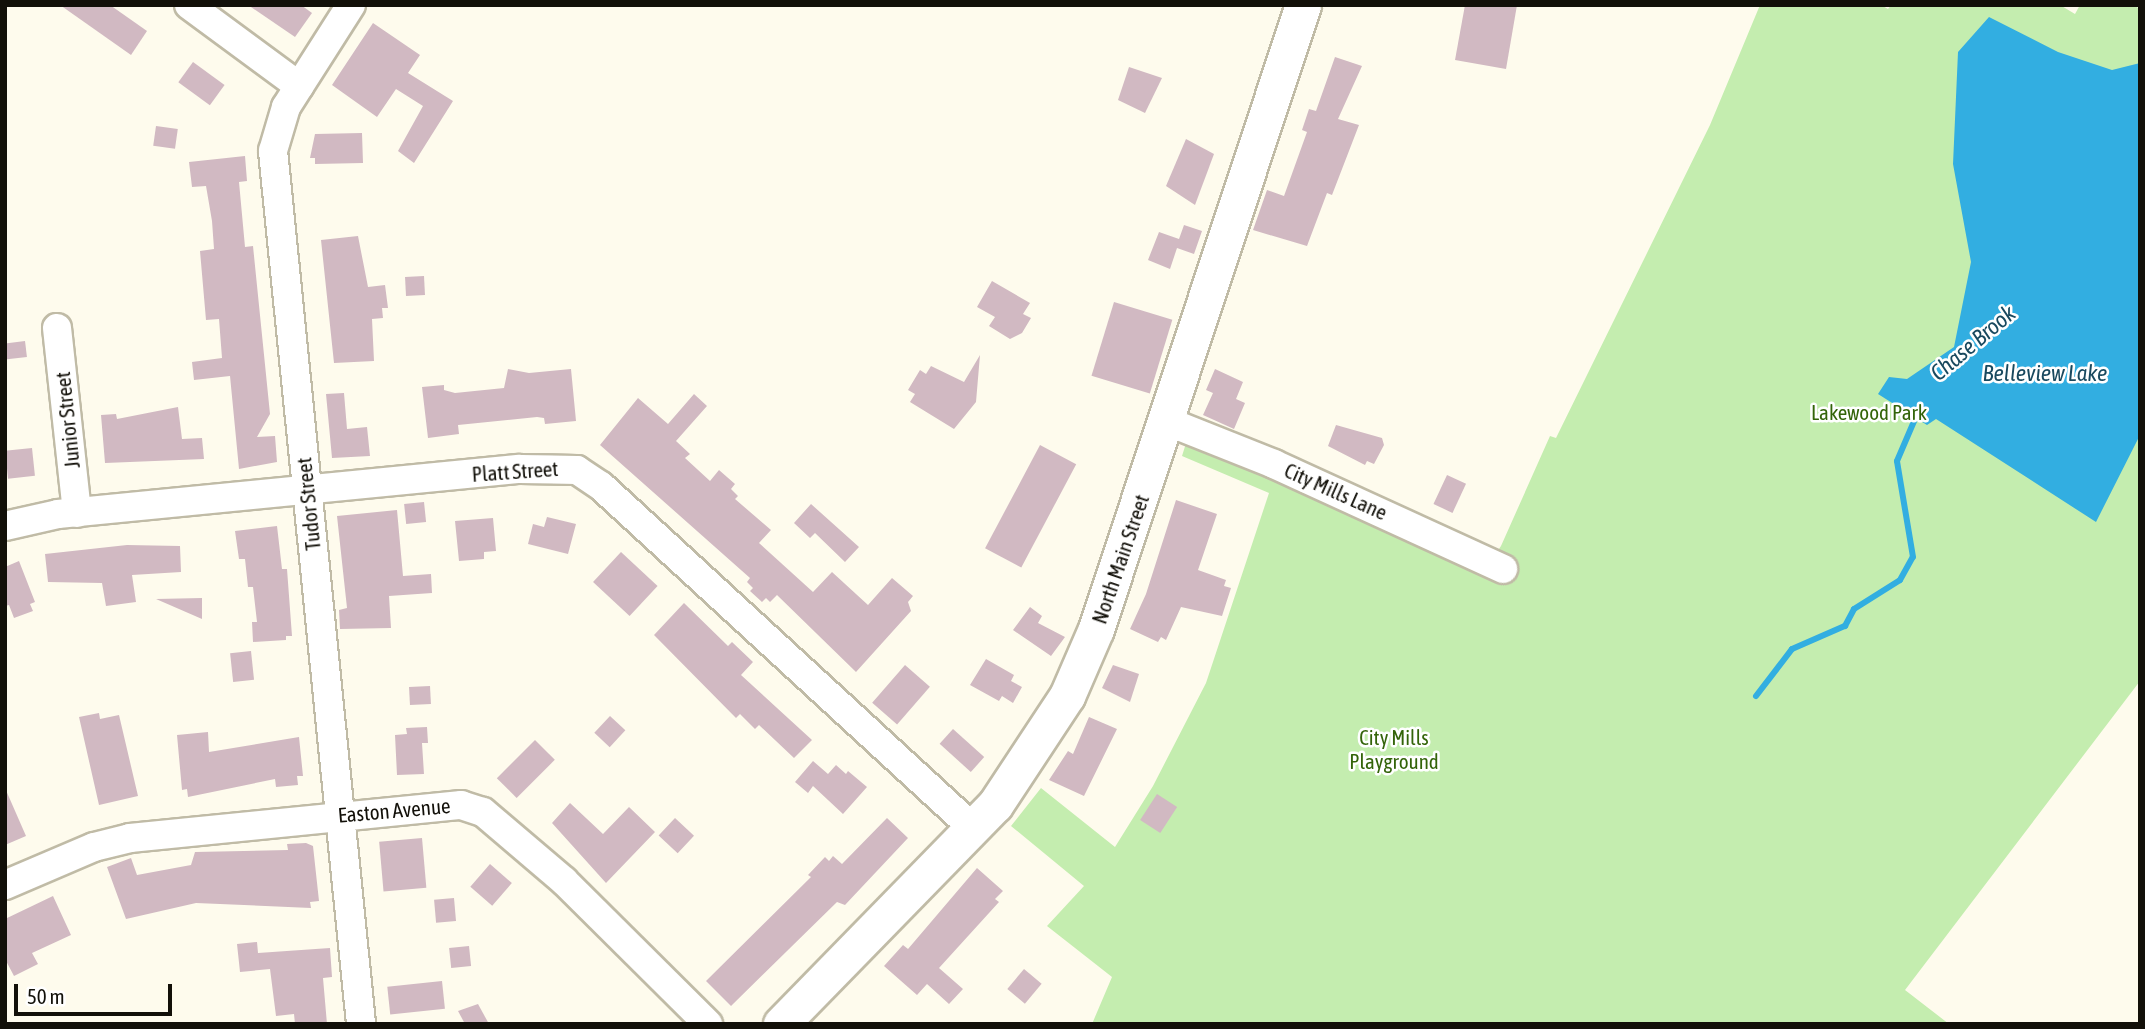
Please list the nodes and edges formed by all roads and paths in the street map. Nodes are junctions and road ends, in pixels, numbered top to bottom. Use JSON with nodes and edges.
{"nodes":[{"id":1,"x":189,"y":5,"type":"edge"},
{"id":2,"x":351,"y":5,"type":"edge"},
{"id":3,"x":1303,"y":5,"type":"edge"},
{"id":4,"x":299,"y":86,"type":"junction"},
{"id":5,"x":57,"y":328,"type":"dead end"},
{"id":6,"x":1166,"y":421,"type":"junction"},
{"id":7,"x":306,"y":490,"type":"junction"},
{"id":8,"x":77,"y":513,"type":"junction"},
{"id":9,"x":5,"y":526,"type":"edge"},
{"id":10,"x":1503,"y":569,"type":"dead end"},
{"id":11,"x":340,"y":815,"type":"junction"},
{"id":12,"x":974,"y":829,"type":"junction"},
{"id":13,"x":5,"y":885,"type":"edge"},
{"id":14,"x":361,"y":1024,"type":"edge"},
{"id":15,"x":708,"y":1024,"type":"edge"},
{"id":16,"x":781,"y":1024,"type":"edge"}],
"edges":[{"from":1,"to":4,"type":"street"},
{"from":2,"to":4,"type":"street","name":"Tudor Street"},
{"from":3,"to":6,"type":"main road","name":"North Main Street"},
{"from":4,"to":7,"type":"street","name":"Tudor Street"},
{"from":5,"to":8,"type":"street","name":"Junior Street"},
{"from":6,"to":10,"type":"street","name":"City Mills Lane"},
{"from":6,"to":12,"type":"main road","name":"North Main Street"},
{"from":7,"to":8,"type":"street","name":"Platt Street"},
{"from":7,"to":11,"type":"street","name":"Tudor Street"},
{"from":7,"to":12,"type":"street","name":"Platt Street"},
{"from":8,"to":9,"type":"street","name":"Platt Street"},
{"from":11,"to":13,"type":"street","name":"Easton Avenue"},
{"from":11,"to":14,"type":"street","name":"Tudor Street"},
{"from":11,"to":15,"type":"street","name":"Easton Avenue"},
{"from":12,"to":16,"type":"main road","name":"North Main Street"}]}
